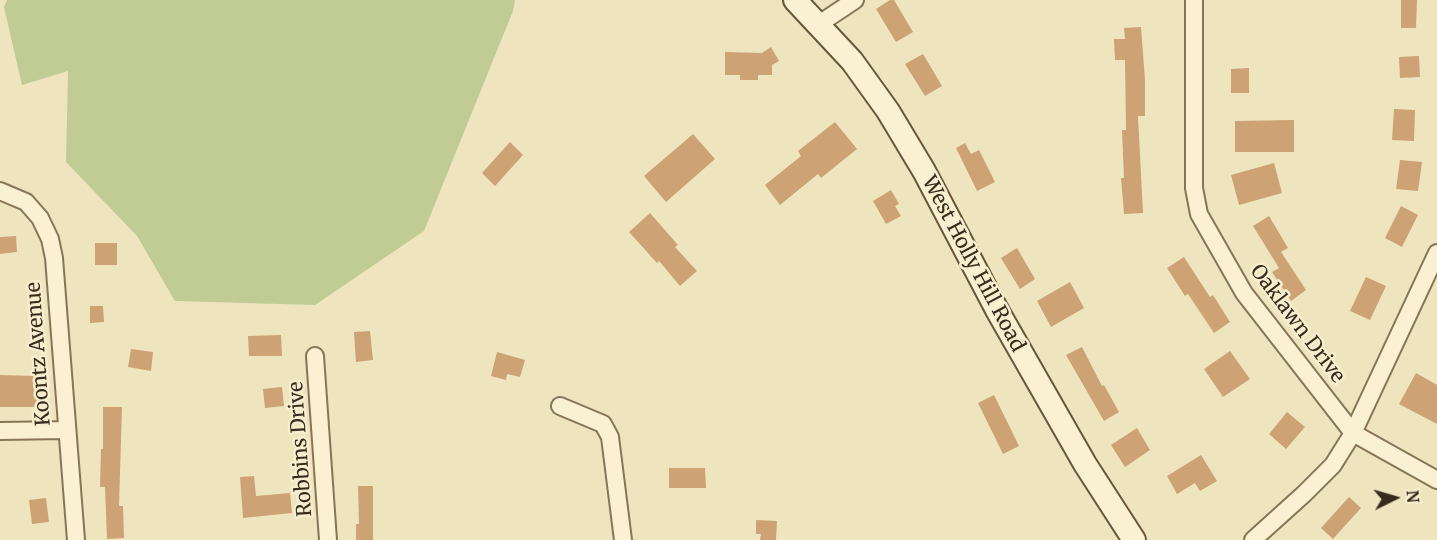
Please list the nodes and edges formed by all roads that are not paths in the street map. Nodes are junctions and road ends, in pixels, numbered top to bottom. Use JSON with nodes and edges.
{"nodes":[{"id":1,"x":795,"y":0,"type":"edge"},
{"id":2,"x":855,"y":0,"type":"edge"},
{"id":3,"x":1194,"y":0,"type":"edge"},
{"id":4,"x":819,"y":24,"type":"junction"},
{"id":5,"x":0,"y":191,"type":"edge"},
{"id":6,"x":1437,"y":253,"type":"edge"},
{"id":7,"x":315,"y":356,"type":"dead end"},
{"id":8,"x":560,"y":406,"type":"dead end"},
{"id":9,"x":66,"y":430,"type":"junction"},
{"id":10,"x":0,"y":431,"type":"edge"},
{"id":11,"x":1353,"y":433,"type":"junction"},
{"id":12,"x":1437,"y":480,"type":"edge"},
{"id":13,"x":76,"y":540,"type":"edge"},
{"id":14,"x":328,"y":540,"type":"edge"},
{"id":15,"x":623,"y":540,"type":"edge"},
{"id":16,"x":1134,"y":540,"type":"edge"},
{"id":17,"x":1253,"y":540,"type":"edge"}],
"edges":[{"from":1,"to":4,"type":"street","name":"West Holly Hill Road"},
{"from":2,"to":4,"type":"street"},
{"from":3,"to":11,"type":"street","name":"Oaklawn Drive"},
{"from":4,"to":16,"type":"street","name":"West Holly Hill Road"},
{"from":5,"to":9,"type":"street","name":"Koontz Avenue"},
{"from":6,"to":11,"type":"street"},
{"from":7,"to":14,"type":"street","name":"Robbins Drive"},
{"from":8,"to":15,"type":"street"},
{"from":9,"to":10,"type":"street"},
{"from":9,"to":13,"type":"street","name":"Koontz Avenue"},
{"from":11,"to":12,"type":"street","name":"Oaklawn Drive"},
{"from":11,"to":17,"type":"street"}]}
